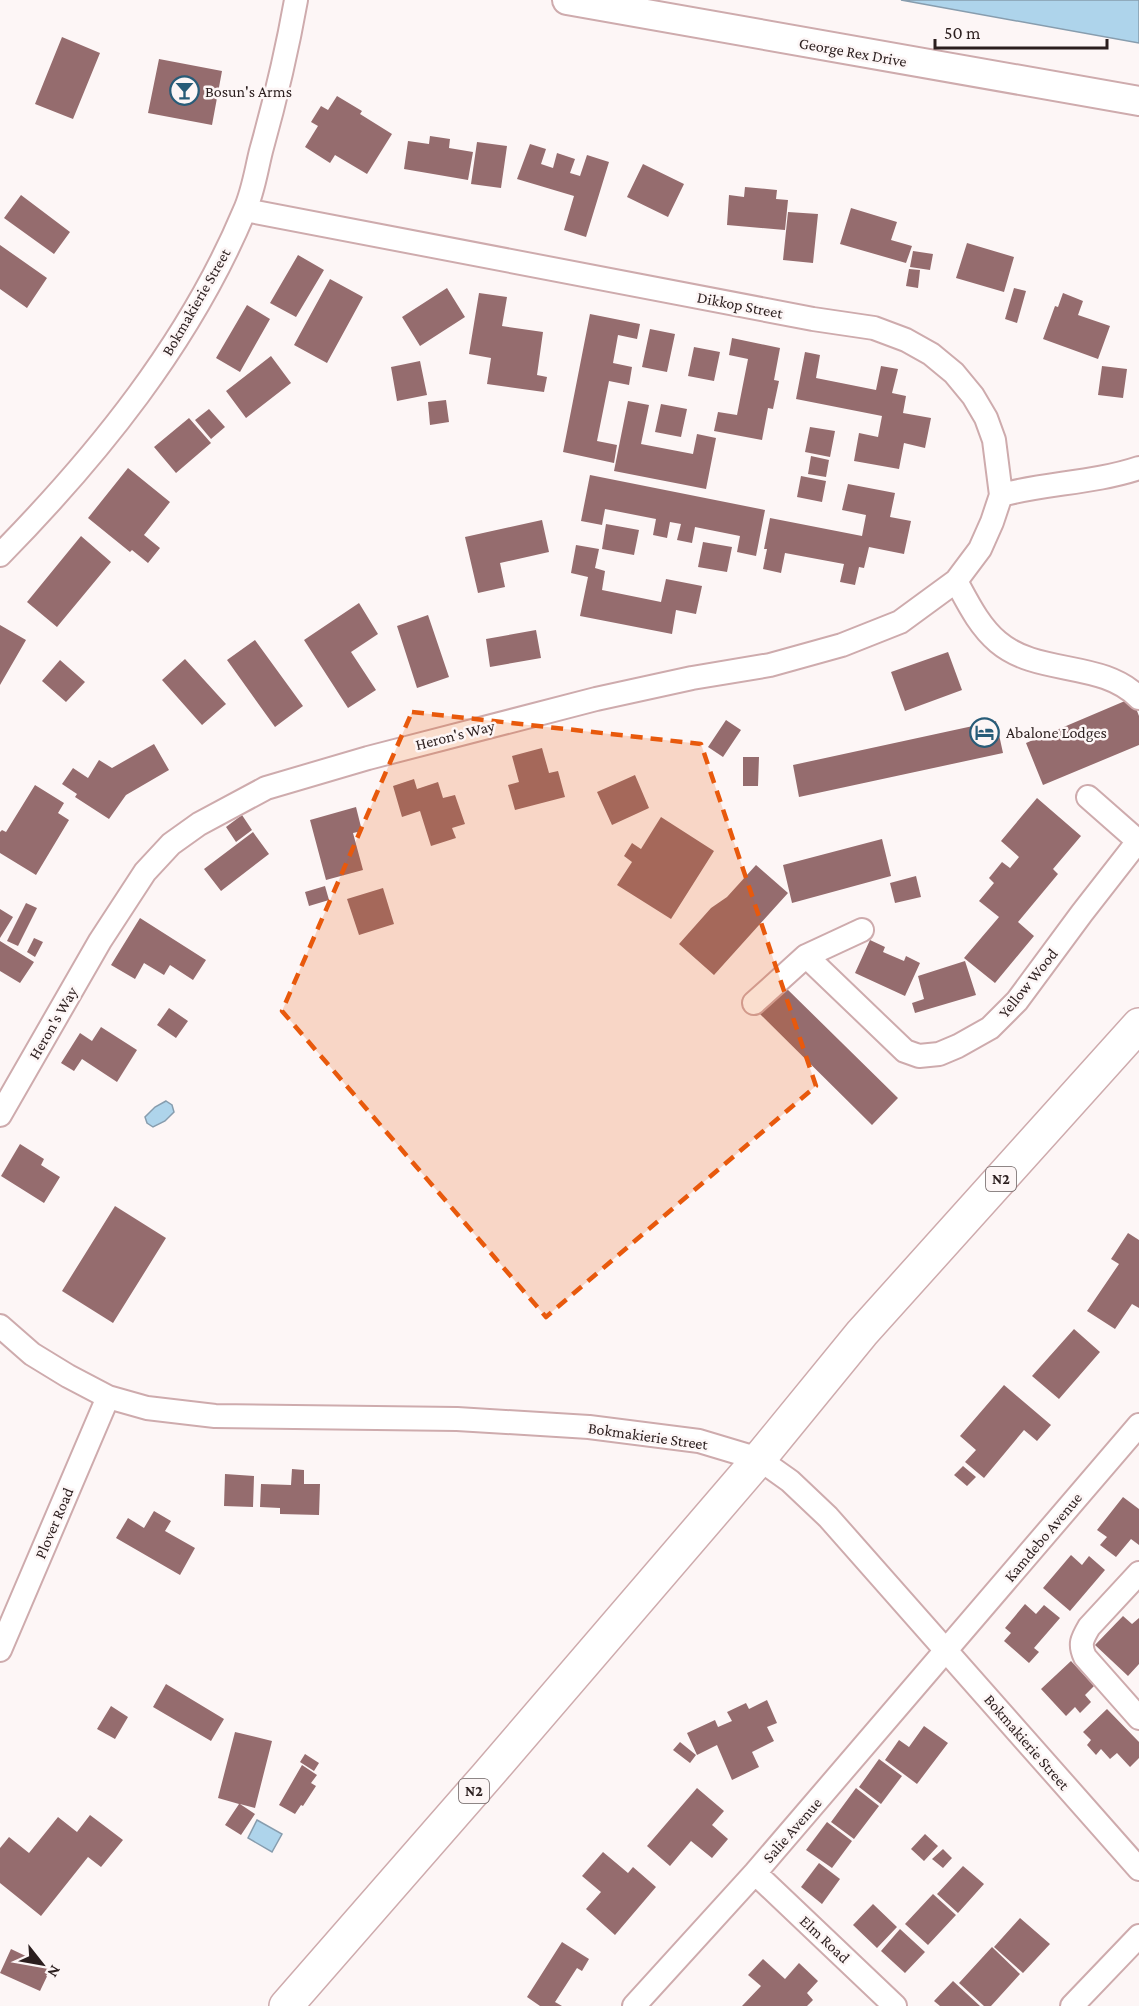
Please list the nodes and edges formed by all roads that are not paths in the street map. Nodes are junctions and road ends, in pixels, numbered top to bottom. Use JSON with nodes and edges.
{"nodes":[{"id":1,"x":296,"y":0,"type":"edge"},
{"id":2,"x":567,"y":0,"type":"edge"},
{"id":3,"x":1139,"y":101,"type":"edge"},
{"id":4,"x":246,"y":210,"type":"junction"},
{"id":5,"x":1139,"y":468,"type":"edge"},
{"id":6,"x":1001,"y":495,"type":"junction"},
{"id":7,"x":0,"y":555,"type":"edge"},
{"id":8,"x":956,"y":581,"type":"junction"},
{"id":9,"x":1139,"y":698,"type":"edge"},
{"id":10,"x":1088,"y":797,"type":"dead end"},
{"id":11,"x":1139,"y":841,"type":"edge"},
{"id":12,"x":861,"y":930,"type":"dead end"},
{"id":13,"x":806,"y":956,"type":"junction"},
{"id":14,"x":754,"y":1003,"type":"dead end"},
{"id":15,"x":1139,"y":1025,"type":"edge"},
{"id":16,"x":0,"y":1115,"type":"edge"},
{"id":17,"x":0,"y":1326,"type":"edge"},
{"id":18,"x":108,"y":1397,"type":"junction"},
{"id":19,"x":1139,"y":1425,"type":"edge"},
{"id":20,"x":759,"y":1459,"type":"junction"},
{"id":21,"x":1139,"y":1574,"type":"edge"},
{"id":22,"x":0,"y":1650,"type":"edge"},
{"id":23,"x":947,"y":1650,"type":"junction"},
{"id":24,"x":1139,"y":1718,"type":"edge"},
{"id":25,"x":1139,"y":1869,"type":"edge"},
{"id":26,"x":755,"y":1873,"type":"junction"},
{"id":27,"x":1139,"y":1936,"type":"edge"},
{"id":28,"x":286,"y":2006,"type":"edge"},
{"id":29,"x":634,"y":2006,"type":"edge"},
{"id":30,"x":896,"y":2006,"type":"edge"},
{"id":31,"x":1072,"y":2006,"type":"edge"}],
"edges":[{"from":1,"to":4,"type":"street","name":"Bokmakierie Street"},
{"from":2,"to":3,"type":"street","name":"George Rex Drive"},
{"from":4,"to":6,"type":"street","name":"Dikkop Street"},
{"from":4,"to":7,"type":"street","name":"Bokmakierie Street"},
{"from":5,"to":6,"type":"street"},
{"from":6,"to":8,"type":"street","name":"Heron's Way"},
{"from":8,"to":9,"type":"street"},
{"from":8,"to":16,"type":"street","name":"Heron's Way"},
{"from":10,"to":11,"type":"street"},
{"from":11,"to":13,"type":"street","name":"Yellow Wood"},
{"from":12,"to":13,"type":"street"},
{"from":13,"to":14,"type":"street"},
{"from":15,"to":20,"type":"highway","number":"N2"},
{"from":17,"to":18,"type":"street","name":"Bokmakierie Street"},
{"from":18,"to":20,"type":"street","name":"Bokmakierie Street"},
{"from":18,"to":22,"type":"street","name":"Plover Road"},
{"from":19,"to":23,"type":"street","name":"Kamdebo Avenue"},
{"from":20,"to":23,"type":"street","name":"Bokmakierie Street"},
{"from":20,"to":28,"type":"highway","number":"N2"},
{"from":21,"to":24,"type":"street"},
{"from":23,"to":25,"type":"street","name":"Bokmakierie Street"},
{"from":23,"to":26,"type":"street","name":"Salie Avenue"},
{"from":26,"to":29,"type":"street","name":"Salie Avenue"},
{"from":26,"to":30,"type":"street","name":"Elm Road"},
{"from":27,"to":31,"type":"street"}]}
